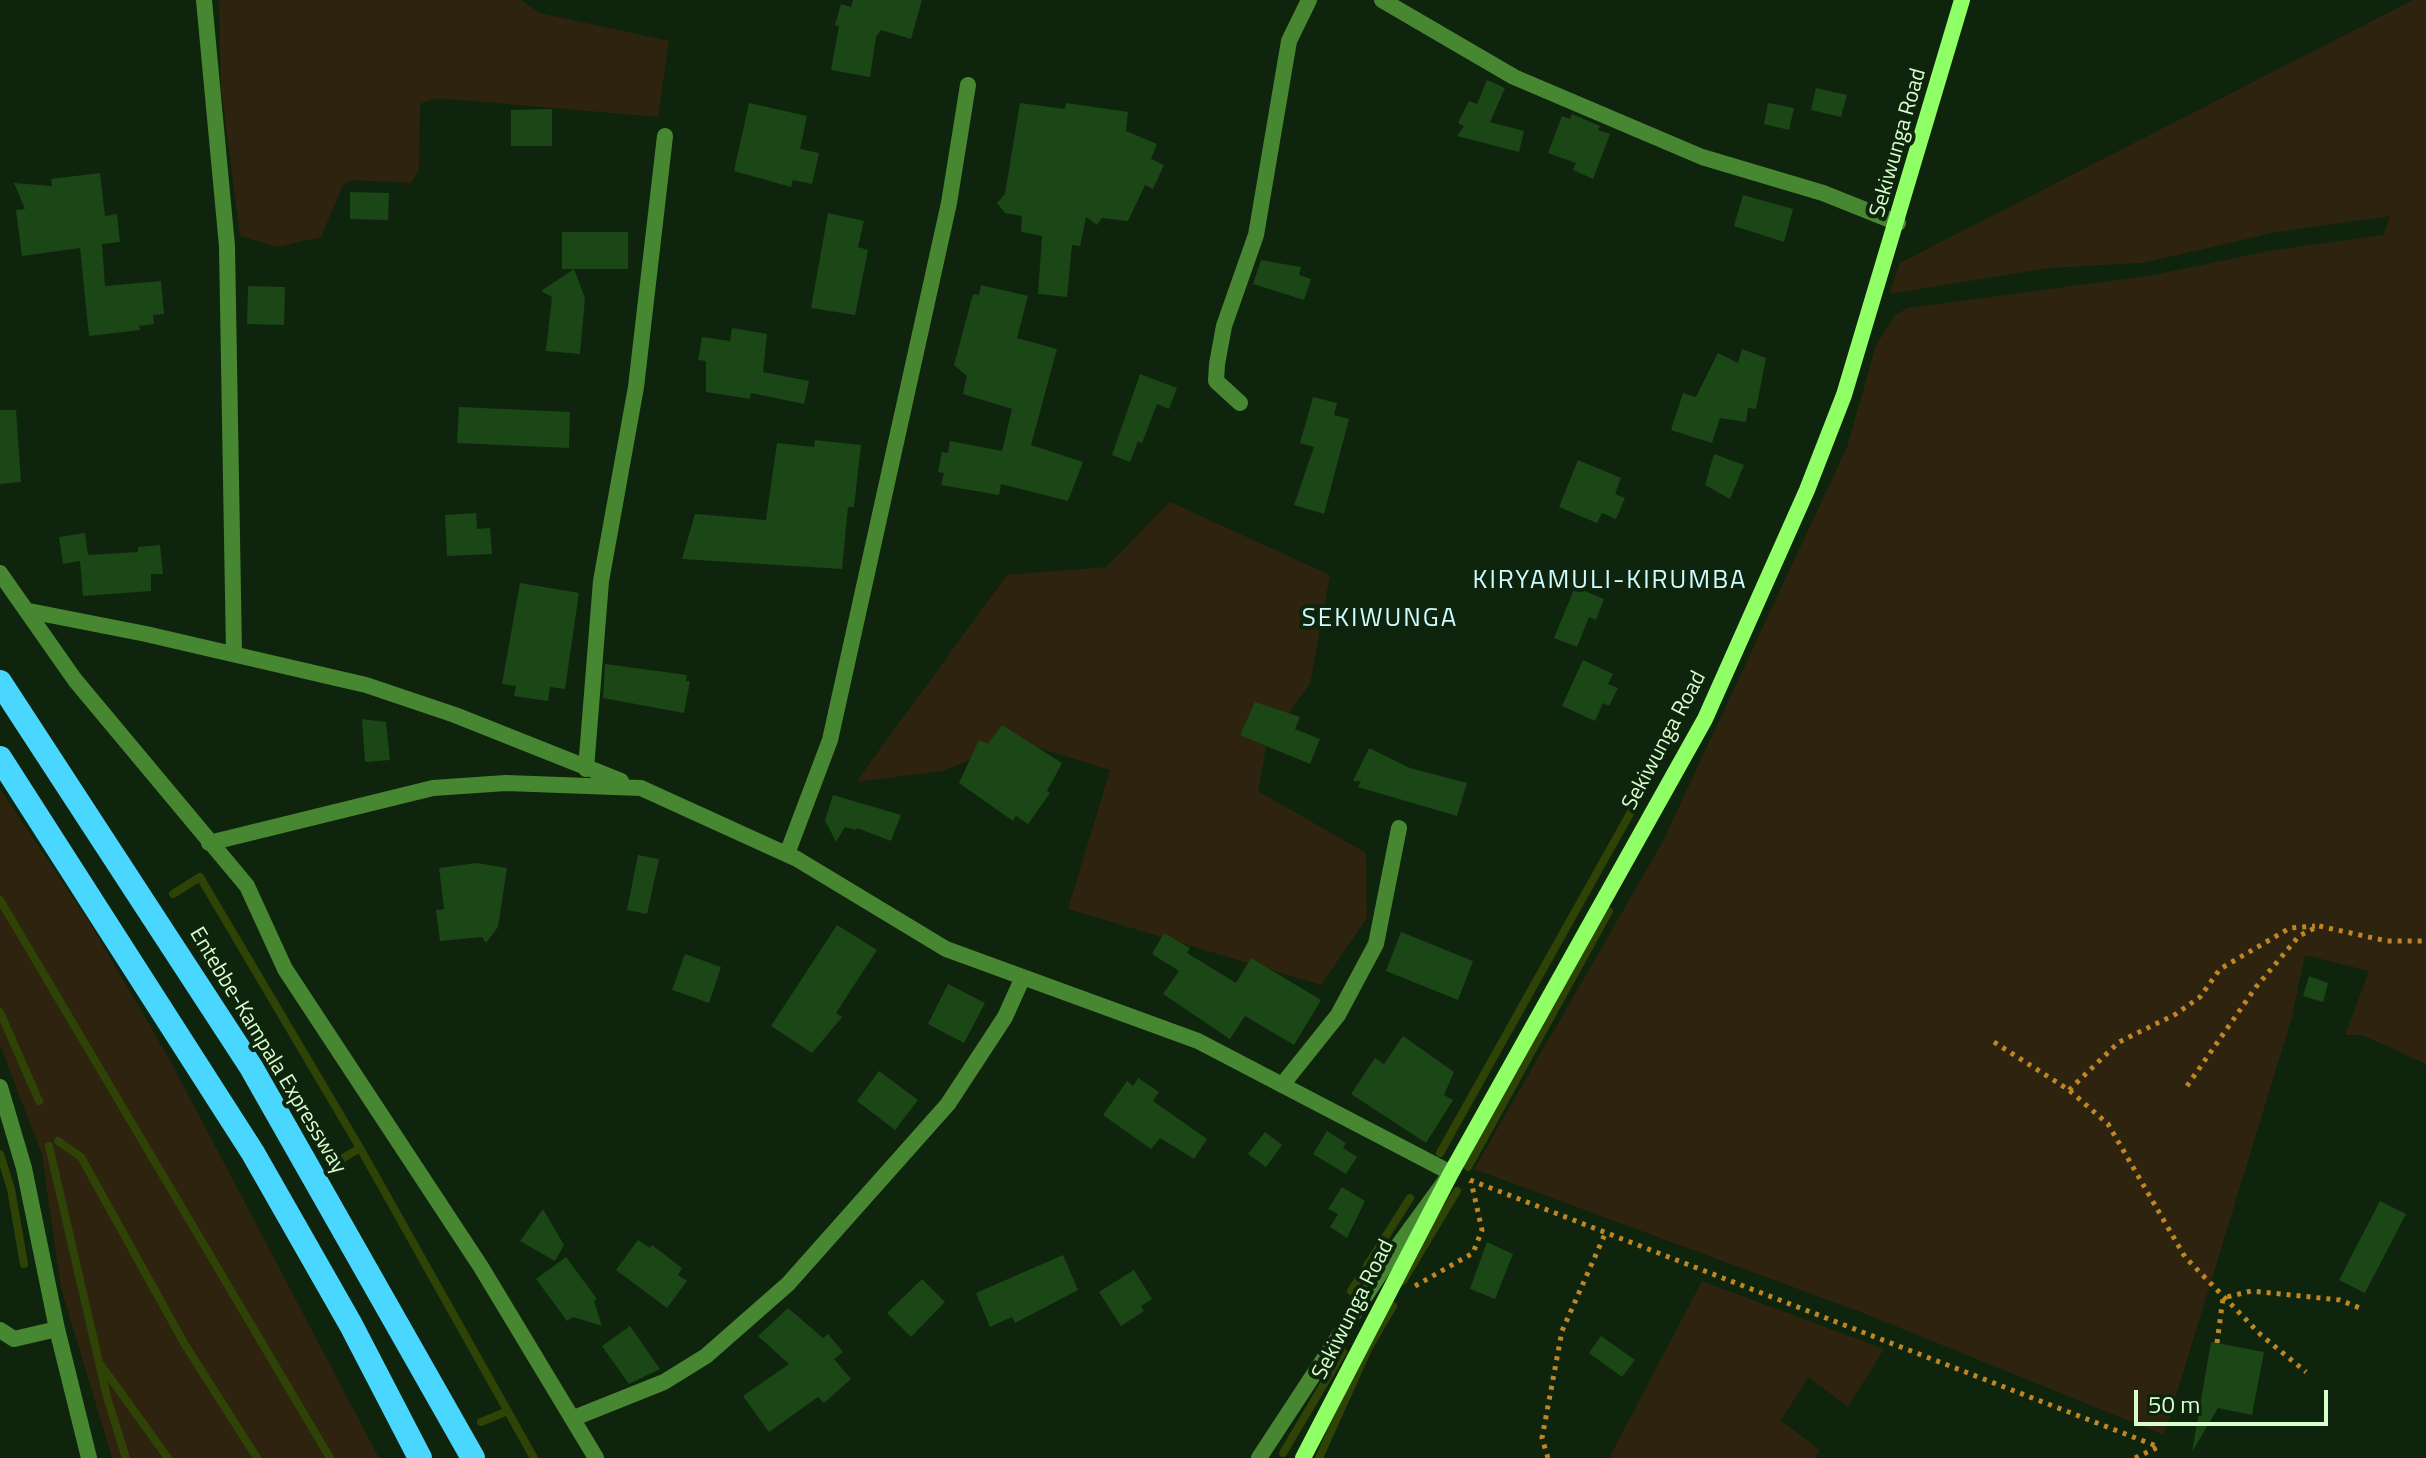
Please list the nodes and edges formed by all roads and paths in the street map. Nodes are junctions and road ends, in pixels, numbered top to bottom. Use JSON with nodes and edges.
{"nodes":[{"id":1,"x":204,"y":0,"type":"edge"},
{"id":2,"x":1309,"y":0,"type":"edge"},
{"id":3,"x":1382,"y":0,"type":"edge"},
{"id":4,"x":1962,"y":0,"type":"edge"},
{"id":5,"x":968,"y":85,"type":"dead end"},
{"id":6,"x":665,"y":136,"type":"dead end"},
{"id":7,"x":1898,"y":223,"type":"junction"},
{"id":8,"x":1240,"y":403,"type":"dead end"},
{"id":9,"x":0,"y":573,"type":"edge"},
{"id":10,"x":29,"y":611,"type":"junction"},
{"id":11,"x":234,"y":653,"type":"junction"},
{"id":12,"x":0,"y":682,"type":"edge"},
{"id":13,"x":0,"y":758,"type":"edge"},
{"id":14,"x":586,"y":769,"type":"junction"},
{"id":15,"x":641,"y":788,"type":"junction"},
{"id":16,"x":1399,"y":828,"type":"dead end"},
{"id":17,"x":209,"y":843,"type":"junction"},
{"id":18,"x":787,"y":854,"type":"junction"},
{"id":19,"x":2319,"y":926,"type":"junction"},
{"id":20,"x":2426,"y":941,"type":"edge"},
{"id":21,"x":1023,"y":977,"type":"junction"},
{"id":22,"x":1994,"y":1042,"type":"dead end"},
{"id":23,"x":1282,"y":1085,"type":"junction"},
{"id":24,"x":2187,"y":1086,"type":"dead end"},
{"id":25,"x":0,"y":1087,"type":"edge"},
{"id":26,"x":2069,"y":1090,"type":"junction"},
{"id":27,"x":1451,"y":1173,"type":"junction"},
{"id":28,"x":1471,"y":1180,"type":"junction"},
{"id":29,"x":1605,"y":1234,"type":"junction"},
{"id":30,"x":1409,"y":1289,"type":"dead end"},
{"id":31,"x":2223,"y":1298,"type":"junction"},
{"id":32,"x":2362,"y":1309,"type":"dead end"},
{"id":33,"x":57,"y":1329,"type":"junction"},
{"id":34,"x":0,"y":1330,"type":"edge"},
{"id":35,"x":2217,"y":1343,"type":"dead end"},
{"id":36,"x":2306,"y":1372,"type":"dead end"},
{"id":37,"x":574,"y":1418,"type":"junction"},
{"id":38,"x":89,"y":1458,"type":"edge"},
{"id":39,"x":420,"y":1458,"type":"edge"},
{"id":40,"x":473,"y":1458,"type":"edge"},
{"id":41,"x":596,"y":1458,"type":"edge"},
{"id":42,"x":1259,"y":1458,"type":"edge"},
{"id":43,"x":1303,"y":1458,"type":"edge"},
{"id":44,"x":1548,"y":1458,"type":"edge"},
{"id":45,"x":2135,"y":1458,"type":"edge"}],
"edges":[{"from":1,"to":11,"type":"street"},
{"from":2,"to":8,"type":"street"},
{"from":3,"to":7,"type":"street"},
{"from":4,"to":7,"type":"main road","name":"Sekiwunga Road"},
{"from":5,"to":18,"type":"street"},
{"from":6,"to":14,"type":"street"},
{"from":7,"to":27,"type":"main road","name":"Sekiwunga Road"},
{"from":9,"to":10,"type":"street"},
{"from":10,"to":11,"type":"street"},
{"from":10,"to":17,"type":"street"},
{"from":11,"to":14,"type":"street"},
{"from":12,"to":40,"type":"highway","name":"Entebbe-Kampala Expressway"},
{"from":13,"to":39,"type":"highway"},
{"from":14,"to":15,"type":"street"},
{"from":15,"to":17,"type":"street"},
{"from":15,"to":18,"type":"street"},
{"from":16,"to":23,"type":"street"},
{"from":17,"to":37,"type":"street"},
{"from":18,"to":21,"type":"street"},
{"from":19,"to":20,"type":"path"},
{"from":19,"to":24,"type":"path"},
{"from":19,"to":26,"type":"path"},
{"from":21,"to":23,"type":"street"},
{"from":21,"to":37,"type":"street"},
{"from":22,"to":26,"type":"path"},
{"from":23,"to":27,"type":"street"},
{"from":25,"to":33,"type":"street"},
{"from":26,"to":31,"type":"path"},
{"from":27,"to":28,"type":"path"},
{"from":27,"to":42,"type":"street"},
{"from":27,"to":43,"type":"main road","name":"Sekiwunga Road"},
{"from":28,"to":29,"type":"path"},
{"from":28,"to":30,"type":"path"},
{"from":29,"to":44,"type":"path"},
{"from":29,"to":45,"type":"path"},
{"from":31,"to":32,"type":"path"},
{"from":31,"to":35,"type":"path"},
{"from":31,"to":36,"type":"path"},
{"from":33,"to":34,"type":"street"},
{"from":33,"to":38,"type":"street"},
{"from":37,"to":41,"type":"street"}]}
